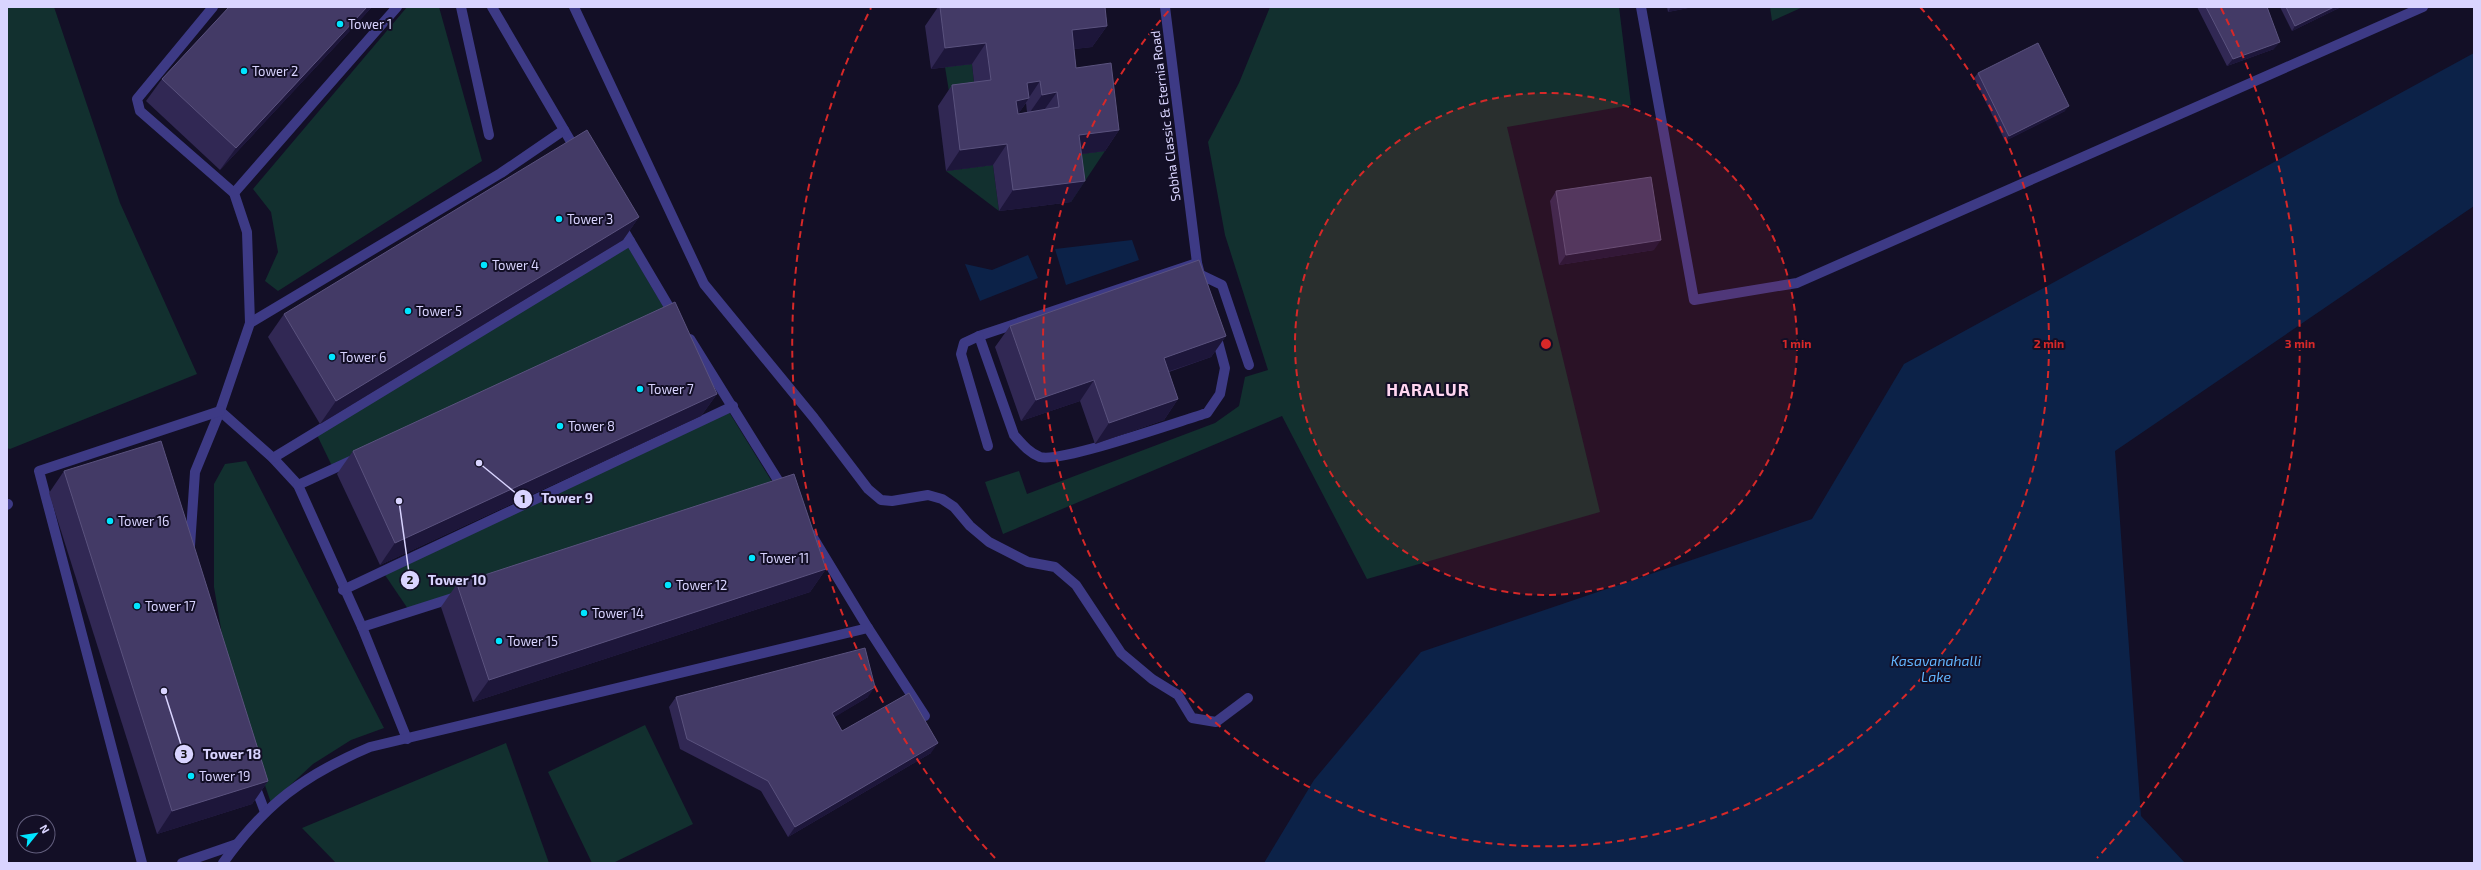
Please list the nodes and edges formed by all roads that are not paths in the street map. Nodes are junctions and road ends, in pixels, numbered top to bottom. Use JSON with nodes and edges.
{"nodes":[{"id":1,"x":213,"y":7,"type":"edge"},
{"id":2,"x":397,"y":7,"type":"edge"},
{"id":3,"x":461,"y":7,"type":"edge"},
{"id":4,"x":492,"y":7,"type":"edge"},
{"id":5,"x":574,"y":7,"type":"edge"},
{"id":6,"x":1165,"y":7,"type":"edge"},
{"id":7,"x":1641,"y":7,"type":"edge"},
{"id":8,"x":2422,"y":7,"type":"edge"},
{"id":9,"x":564,"y":130,"type":"junction"},
{"id":10,"x":489,"y":135,"type":"dead end"},
{"id":11,"x":584,"y":162,"type":"edge"},
{"id":12,"x":234,"y":193,"type":"junction"},
{"id":13,"x":615,"y":215,"type":"edge"},
{"id":14,"x":630,"y":241,"type":"junction"},
{"id":15,"x":1196,"y":263,"type":"junction"},
{"id":16,"x":1199,"y":274,"type":"junction"},
{"id":17,"x":250,"y":323,"type":"junction"},
{"id":18,"x":979,"y":336,"type":"junction"},
{"id":19,"x":1249,"y":365,"type":"dead end"},
{"id":20,"x":733,"y":406,"type":"junction"},
{"id":21,"x":220,"y":410,"type":"junction"},
{"id":22,"x":988,"y":446,"type":"dead end"},
{"id":23,"x":370,"y":452,"type":"edge"},
{"id":24,"x":273,"y":458,"type":"junction"},
{"id":25,"x":298,"y":485,"type":"junction"},
{"id":26,"x":783,"y":493,"type":"edge"},
{"id":27,"x":804,"y":522,"type":"edge"},
{"id":28,"x":191,"y":559,"type":"edge"},
{"id":29,"x":343,"y":590,"type":"junction"},
{"id":30,"x":467,"y":593,"type":"edge"},
{"id":31,"x":362,"y":627,"type":"junction"},
{"id":32,"x":868,"y":628,"type":"junction"},
{"id":33,"x":1248,"y":698,"type":"dead end"},
{"id":34,"x":925,"y":716,"type":"dead end"},
{"id":35,"x":407,"y":739,"type":"junction"},
{"id":36,"x":250,"y":772,"type":"edge"},
{"id":37,"x":264,"y":812,"type":"junction"},
{"id":38,"x":237,"y":844,"type":"junction"},
{"id":39,"x":142,"y":863,"type":"edge"},
{"id":40,"x":182,"y":863,"type":"edge"},
{"id":41,"x":223,"y":863,"type":"edge"}],
"edges":[{"from":1,"to":12,"type":"street"},
{"from":2,"to":12,"type":"street"},
{"from":3,"to":10,"type":"street"},
{"from":4,"to":9,"type":"street"},
{"from":5,"to":33,"type":"street"},
{"from":6,"to":15,"type":"street","name":"Sobha Classic & Eternia Road"},
{"from":7,"to":8,"type":"street"},
{"from":9,"to":11,"type":"street"},
{"from":9,"to":17,"type":"street"},
{"from":12,"to":17,"type":"street"},
{"from":13,"to":14,"type":"street"},
{"from":14,"to":20,"type":"street"},
{"from":14,"to":24,"type":"street"},
{"from":15,"to":16,"type":"street","name":"Sobha Classic & Eternia Road"},
{"from":15,"to":18,"type":"street"},
{"from":16,"to":18,"type":"street","name":"Sobha Classic & Eternia Road"},
{"from":16,"to":19,"type":"street"},
{"from":17,"to":21,"type":"street"},
{"from":18,"to":22,"type":"street"},
{"from":20,"to":26,"type":"street"},
{"from":20,"to":29,"type":"street"},
{"from":21,"to":24,"type":"street"},
{"from":21,"to":28,"type":"street"},
{"from":21,"to":39,"type":"street"},
{"from":23,"to":25,"type":"street"},
{"from":24,"to":25,"type":"street"},
{"from":25,"to":29,"type":"street"},
{"from":27,"to":32,"type":"street"},
{"from":29,"to":31,"type":"street"},
{"from":30,"to":31,"type":"street"},
{"from":31,"to":35,"type":"street"},
{"from":32,"to":34,"type":"street"},
{"from":32,"to":35,"type":"street"},
{"from":35,"to":37,"type":"street"},
{"from":36,"to":37,"type":"street"},
{"from":37,"to":38,"type":"street"},
{"from":38,"to":40,"type":"street"},
{"from":38,"to":41,"type":"street"}]}
